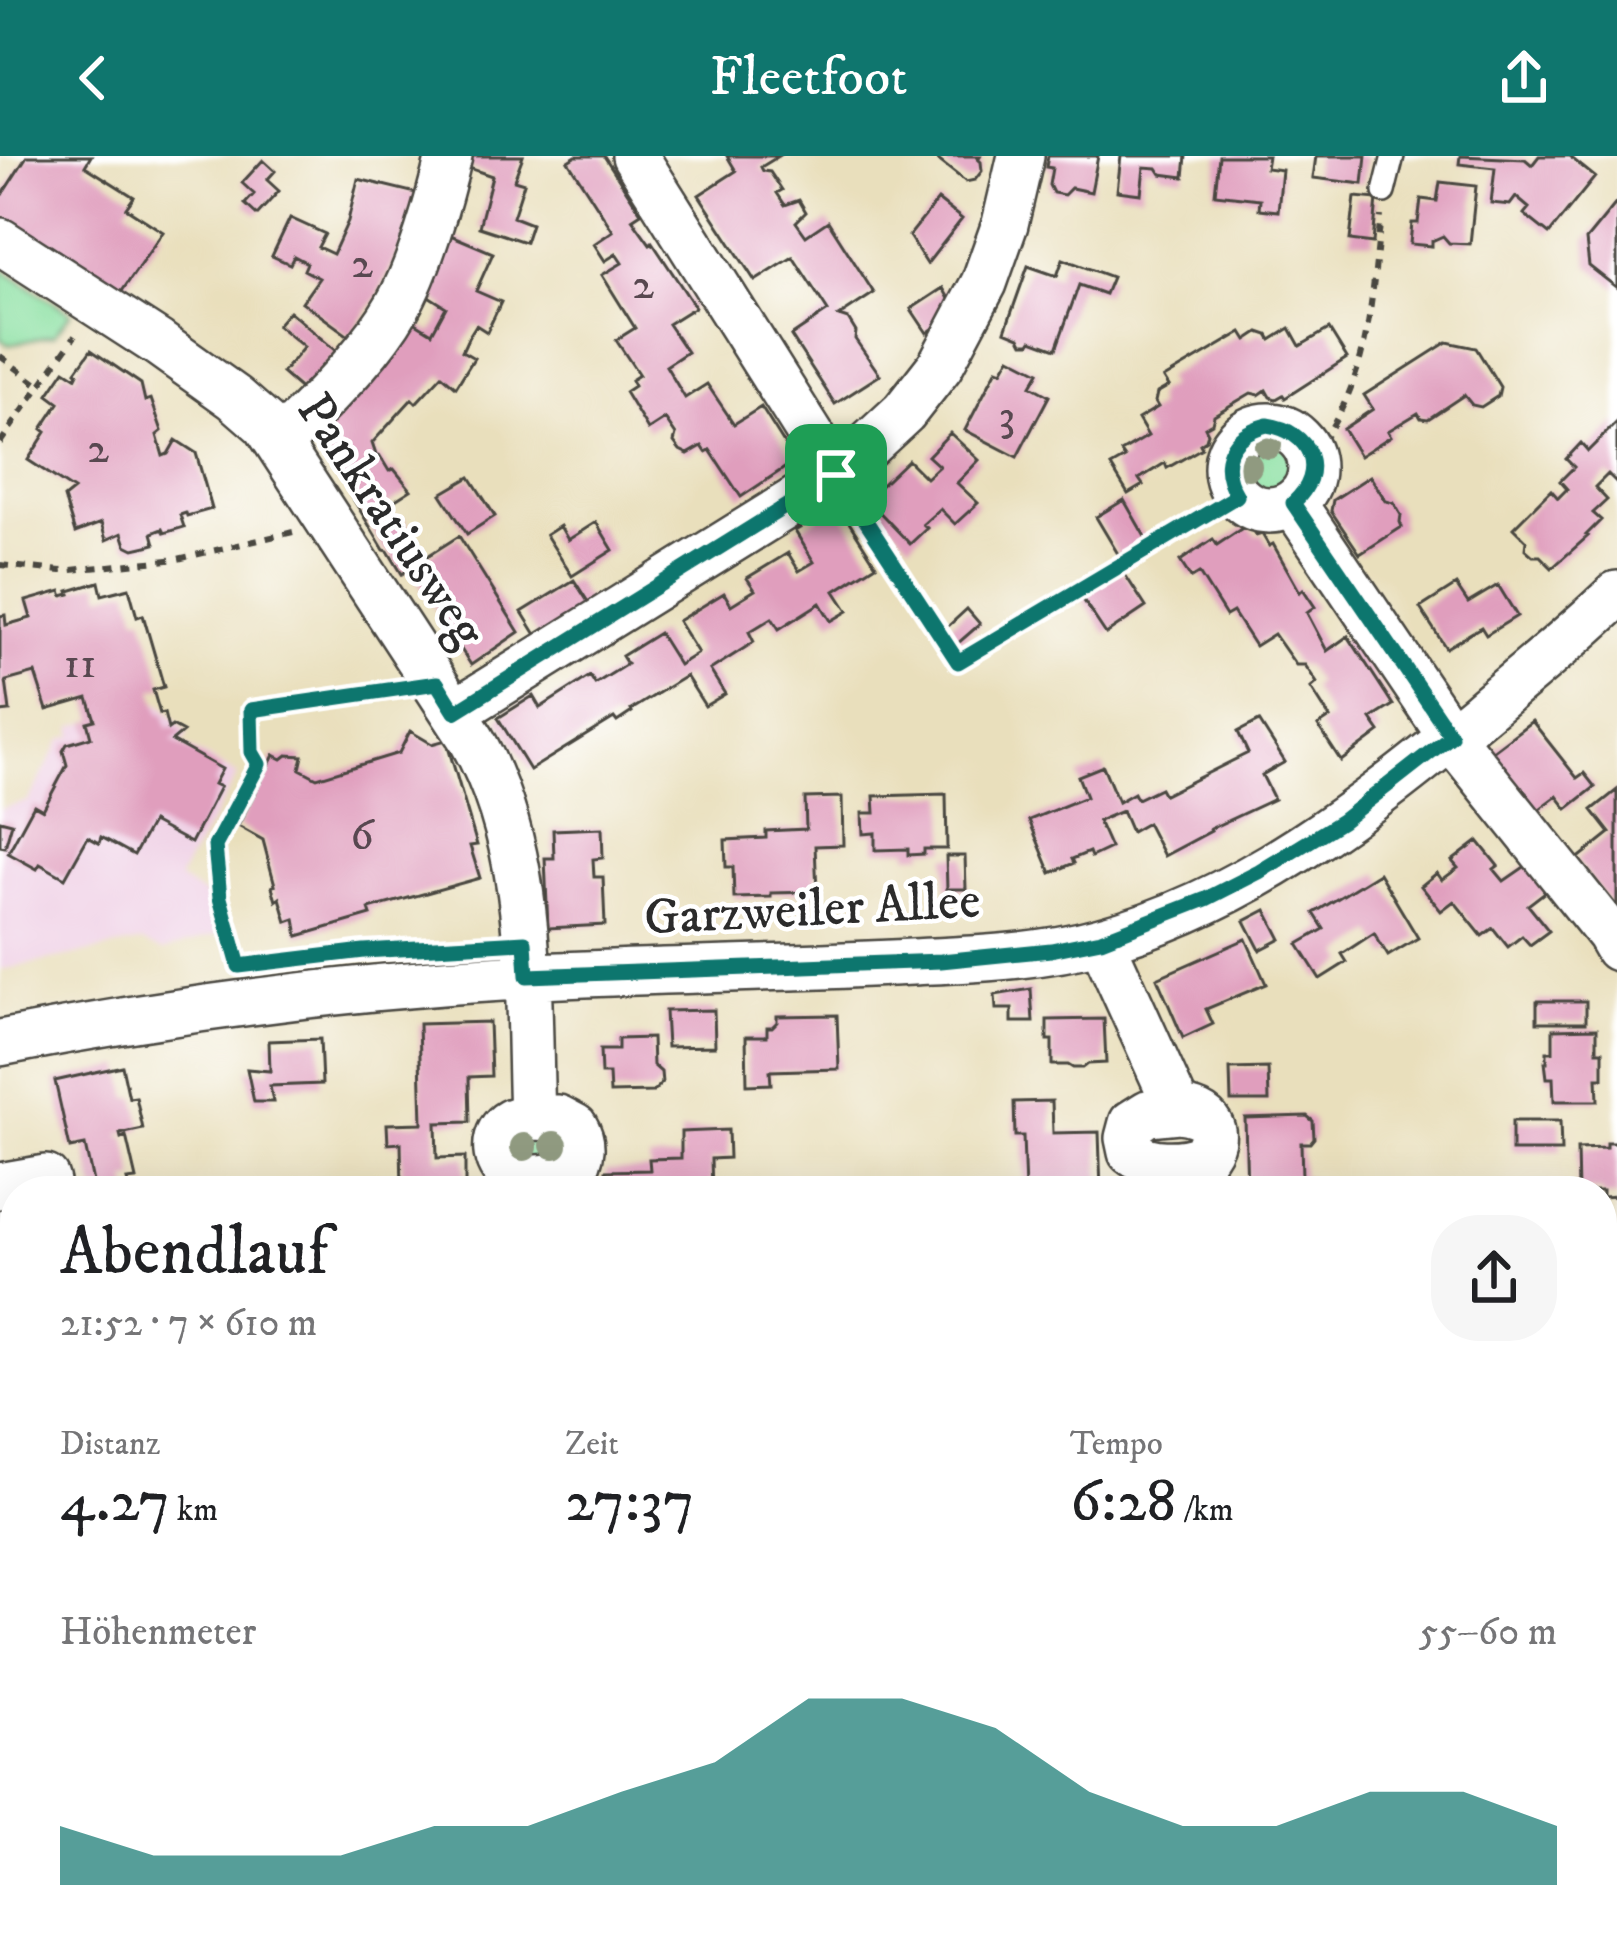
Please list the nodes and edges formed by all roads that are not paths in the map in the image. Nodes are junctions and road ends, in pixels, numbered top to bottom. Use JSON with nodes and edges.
{"nodes":[{"id":1,"x":449,"y":156,"type":"edge"},
{"id":2,"x":634,"y":156,"type":"edge"},
{"id":3,"x":1021,"y":156,"type":"edge"},
{"id":4,"x":1394,"y":156,"type":"edge"},
{"id":5,"x":1384,"y":192,"type":"road end"},
{"id":6,"x":0,"y":241,"type":"edge"},
{"id":7,"x":280,"y":443,"type":"junction"},
{"id":8,"x":836,"y":475,"type":"junction"},
{"id":9,"x":1293,"y":503,"type":"junction"},
{"id":10,"x":1617,"y":594,"type":"edge"},
{"id":11,"x":446,"y":697,"type":"junction"},
{"id":12,"x":1451,"y":736,"type":"junction"},
{"id":13,"x":1101,"y":940,"type":"junction"},
{"id":14,"x":1617,"y":948,"type":"edge"},
{"id":15,"x":527,"y":976,"type":"junction"},
{"id":16,"x":0,"y":1042,"type":"edge"},
{"id":17,"x":1178,"y":1111,"type":"dead end"},
{"id":18,"x":532,"y":1117,"type":"dead end"}],
"edges":[{"from":1,"to":7,"type":"street"},
{"from":2,"to":8,"type":"street"},
{"from":3,"to":8,"type":"street"},
{"from":4,"to":5,"type":"lane"},
{"from":6,"to":7,"type":"street","name":"Pankratiusweg"},
{"from":7,"to":11,"type":"street","name":"Pankratiusweg"},
{"from":8,"to":11,"type":"street"},
{"from":9,"to":9,"type":"street"},
{"from":9,"to":12,"type":"street"},
{"from":10,"to":12,"type":"street","name":"Garzweiler Allee"},
{"from":11,"to":15,"type":"street","name":"Pankratiusweg"},
{"from":12,"to":13,"type":"street","name":"Garzweiler Allee"},
{"from":12,"to":14,"type":"street"},
{"from":13,"to":15,"type":"street","name":"Garzweiler Allee"},
{"from":13,"to":17,"type":"street"},
{"from":15,"to":16,"type":"street","name":"Garzweiler Allee"},
{"from":15,"to":18,"type":"street"}]}
